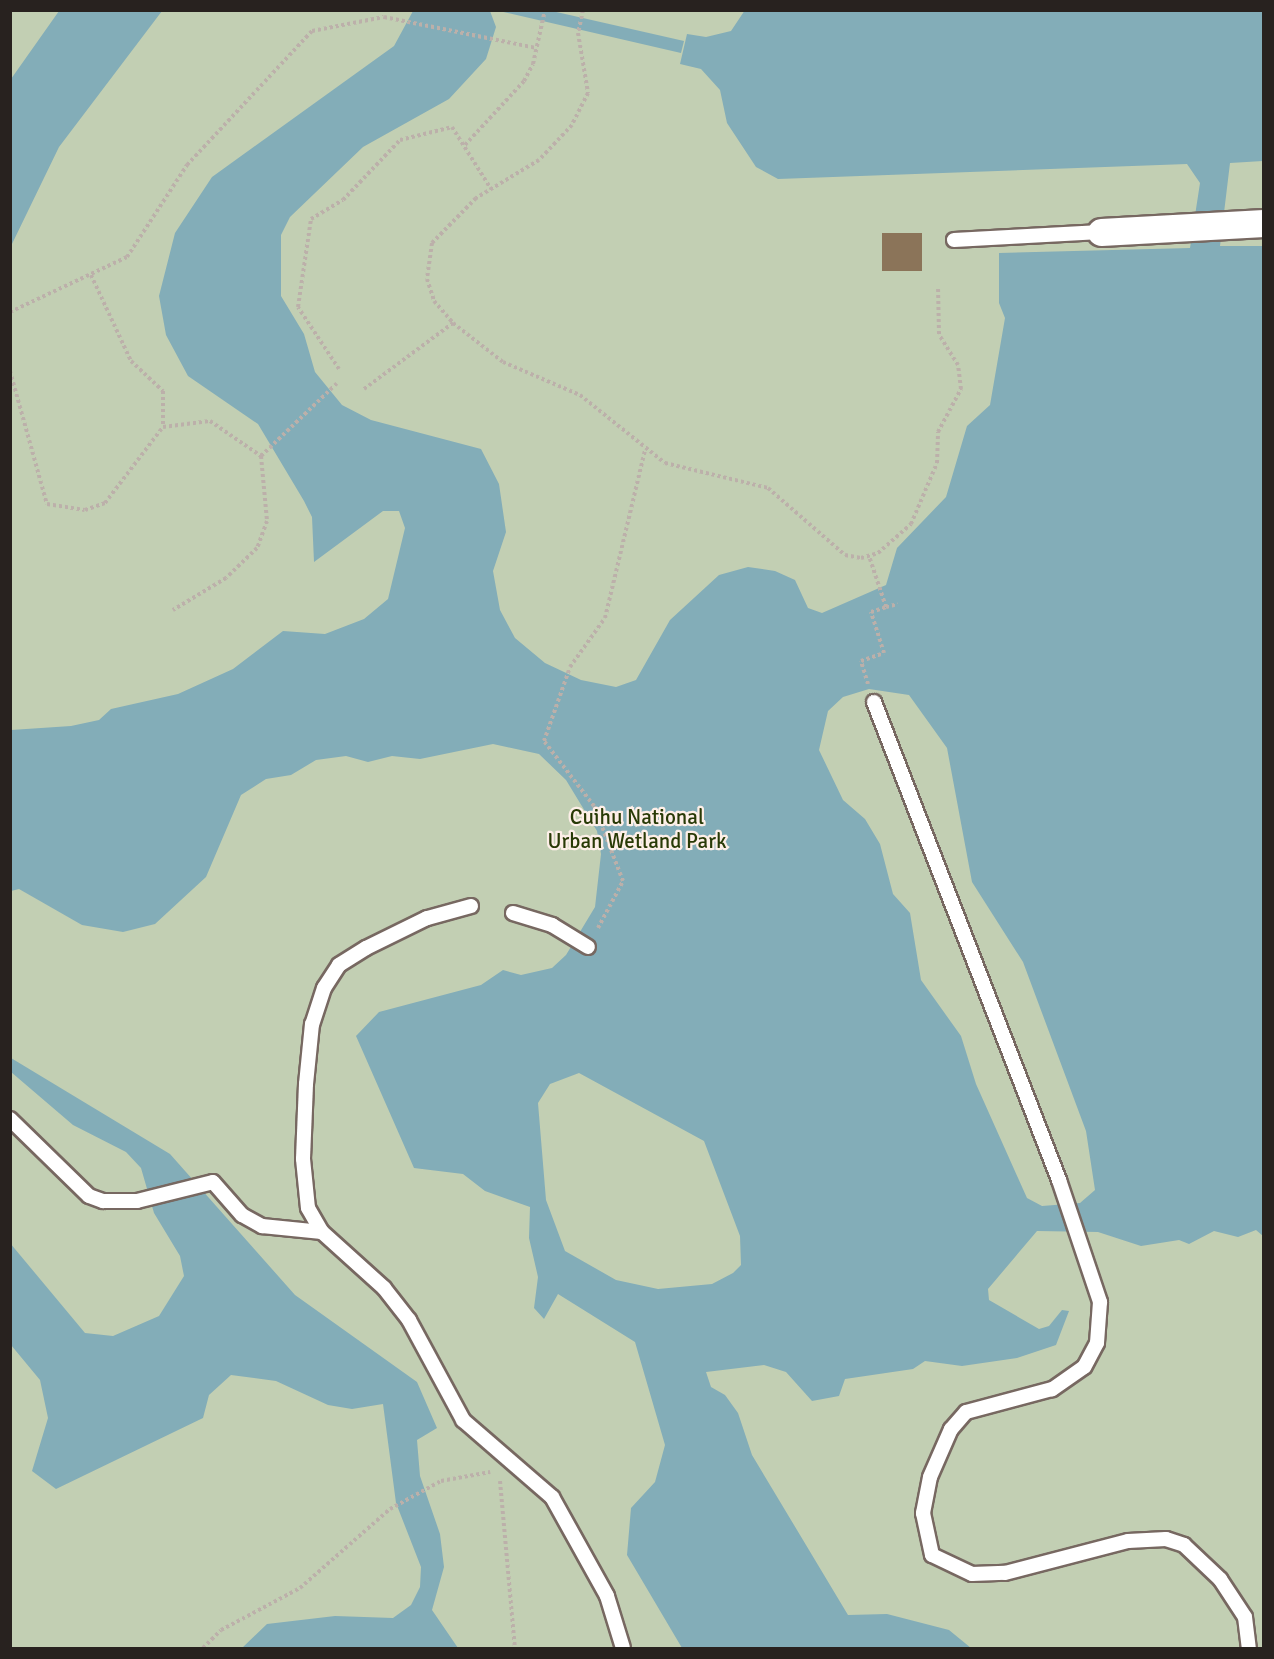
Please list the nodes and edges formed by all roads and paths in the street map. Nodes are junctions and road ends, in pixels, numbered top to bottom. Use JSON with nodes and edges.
{"nodes":[{"id":1,"x":545,"y":10,"type":"edge"},
{"id":2,"x":583,"y":10,"type":"edge"},
{"id":3,"x":537,"y":48,"type":"junction"},
{"id":4,"x":464,"y":145,"type":"junction"},
{"id":5,"x":491,"y":189,"type":"junction"},
{"id":6,"x":1263,"y":223,"type":"edge"},
{"id":7,"x":1101,"y":232,"type":"joint"},
{"id":8,"x":954,"y":240,"type":"dead end"},
{"id":9,"x":91,"y":275,"type":"junction"},
{"id":10,"x":938,"y":286,"type":"dead end"},
{"id":11,"x":10,"y":312,"type":"edge"},
{"id":12,"x":453,"y":323,"type":"junction"},
{"id":13,"x":339,"y":369,"type":"dead end"},
{"id":14,"x":10,"y":371,"type":"edge"},
{"id":15,"x":337,"y":383,"type":"dead end"},
{"id":16,"x":364,"y":389,"type":"dead end"},
{"id":17,"x":163,"y":427,"type":"junction"},
{"id":18,"x":645,"y":450,"type":"junction"},
{"id":19,"x":261,"y":456,"type":"junction"},
{"id":20,"x":869,"y":556,"type":"junction"},
{"id":21,"x":898,"y":604,"type":"dead end"},
{"id":22,"x":886,"y":607,"type":"junction"},
{"id":23,"x":173,"y":610,"type":"dead end"},
{"id":24,"x":874,"y":702,"type":"joint"},
{"id":25,"x":471,"y":906,"type":"dead end"},
{"id":26,"x":513,"y":913,"type":"dead end"},
{"id":27,"x":588,"y":947,"type":"joint"},
{"id":28,"x":10,"y":1119,"type":"edge"},
{"id":29,"x":322,"y":1232,"type":"junction"},
{"id":30,"x":203,"y":1648,"type":"edge"},
{"id":31,"x":515,"y":1648,"type":"edge"},
{"id":32,"x":623,"y":1648,"type":"edge"},
{"id":33,"x":1249,"y":1648,"type":"edge"}],
"edges":[{"from":1,"to":3,"type":"path"},
{"from":2,"to":5,"type":"path"},
{"from":3,"to":4,"type":"path"},
{"from":3,"to":9,"type":"path"},
{"from":4,"to":5,"type":"path"},
{"from":4,"to":13,"type":"path"},
{"from":5,"to":12,"type":"path"},
{"from":6,"to":7,"type":"street"},
{"from":7,"to":8,"type":"lane"},
{"from":9,"to":11,"type":"path"},
{"from":9,"to":17,"type":"path"},
{"from":10,"to":20,"type":"path"},
{"from":12,"to":16,"type":"path"},
{"from":12,"to":18,"type":"path"},
{"from":14,"to":17,"type":"path"},
{"from":15,"to":19,"type":"path"},
{"from":17,"to":19,"type":"path"},
{"from":18,"to":20,"type":"path"},
{"from":18,"to":27,"type":"path"},
{"from":19,"to":23,"type":"path"},
{"from":20,"to":22,"type":"path"},
{"from":21,"to":22,"type":"path"},
{"from":22,"to":24,"type":"path"},
{"from":24,"to":33,"type":"lane"},
{"from":25,"to":29,"type":"lane"},
{"from":26,"to":27,"type":"lane"},
{"from":28,"to":29,"type":"lane"},
{"from":29,"to":32,"type":"lane"},
{"from":30,"to":31,"type":"path"}]}
